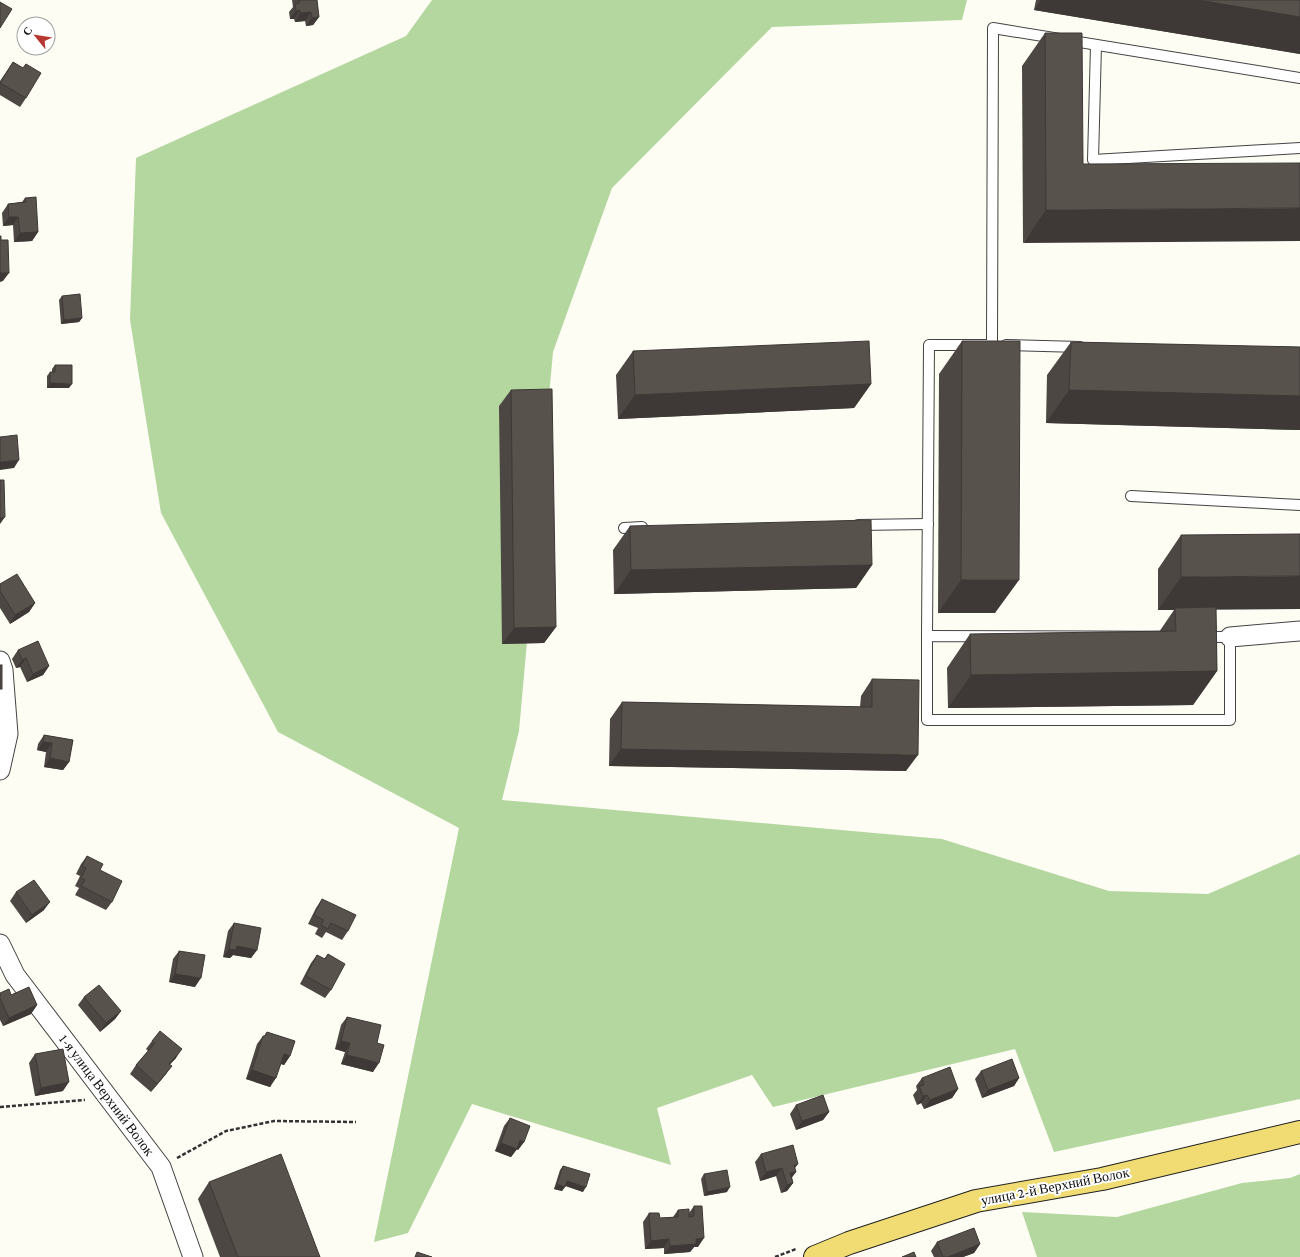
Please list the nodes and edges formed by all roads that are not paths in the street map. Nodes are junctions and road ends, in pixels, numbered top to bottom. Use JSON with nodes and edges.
{"nodes":[{"id":1,"x":1096,"y":45,"type":"junction"},
{"id":2,"x":1300,"y":78,"type":"edge"},
{"id":3,"x":1300,"y":148,"type":"edge"},
{"id":4,"x":992,"y":345,"type":"junction"},
{"id":5,"x":1087,"y":347,"type":"edge"},
{"id":6,"x":1131,"y":496,"type":"dead end"},
{"id":7,"x":1300,"y":505,"type":"edge"},
{"id":8,"x":928,"y":524,"type":"junction"},
{"id":9,"x":848,"y":525,"type":"edge"},
{"id":10,"x":656,"y":527,"type":"edge"},
{"id":11,"x":624,"y":528,"type":"dead end"},
{"id":12,"x":1300,"y":631,"type":"edge"},
{"id":13,"x":927,"y":636,"type":"junction"},
{"id":14,"x":1230,"y":637,"type":"junction"},
{"id":15,"x":0,"y":661,"type":"edge"},
{"id":16,"x":0,"y":770,"type":"edge"},
{"id":17,"x":0,"y":944,"type":"edge"},
{"id":18,"x":1300,"y":1132,"type":"edge"},
{"id":19,"x":193,"y":1257,"type":"edge"},
{"id":20,"x":815,"y":1257,"type":"edge"}],
"edges":[{"from":1,"to":2,"type":"lane"},
{"from":1,"to":3,"type":"lane"},
{"from":1,"to":4,"type":"lane"},
{"from":4,"to":5,"type":"lane"},
{"from":4,"to":8,"type":"lane"},
{"from":6,"to":7,"type":"lane"},
{"from":8,"to":9,"type":"lane"},
{"from":8,"to":13,"type":"lane"},
{"from":10,"to":11,"type":"lane"},
{"from":12,"to":14,"type":"street"},
{"from":13,"to":14,"type":"lane"},
{"from":13,"to":14,"type":"lane"},
{"from":15,"to":16,"type":"street"},
{"from":17,"to":19,"type":"street","name":"1-я улица Верхний Волок"},
{"from":18,"to":20,"type":"main road","name":"улица 2-й Верхний Волок"}]}
